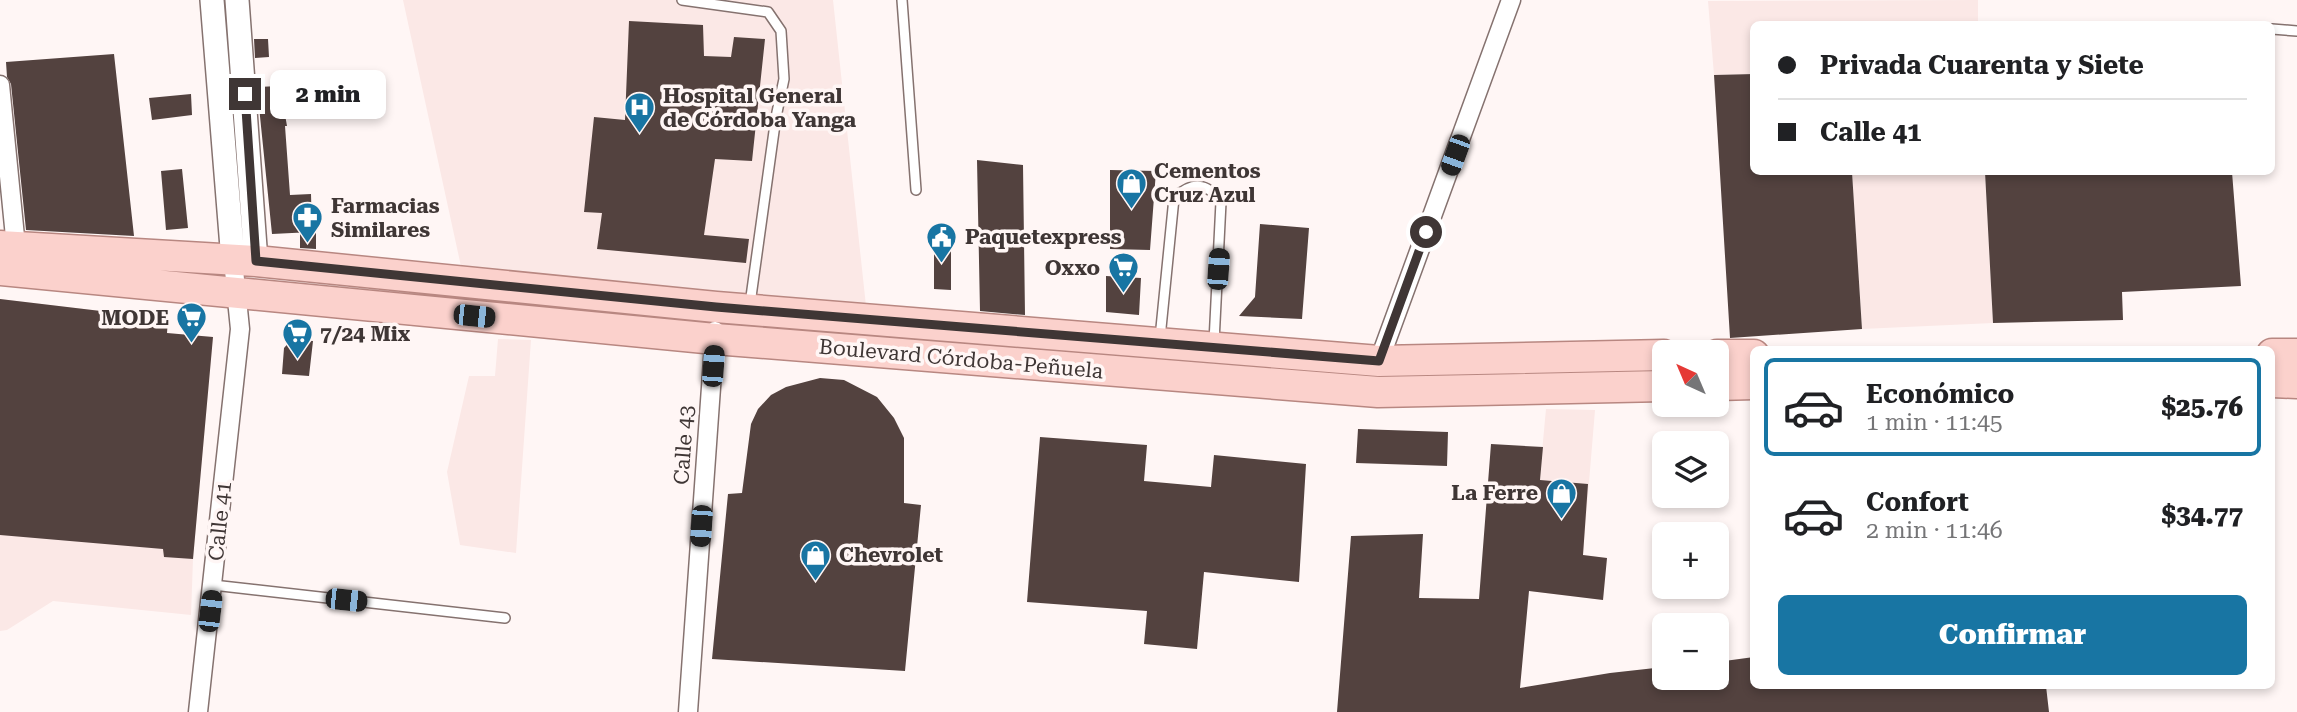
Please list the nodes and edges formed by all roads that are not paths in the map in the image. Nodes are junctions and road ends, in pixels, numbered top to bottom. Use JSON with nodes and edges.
{"nodes":[{"id":1,"x":212,"y":0,"type":"edge"},
{"id":2,"x":237,"y":0,"type":"edge"},
{"id":3,"x":682,"y":0,"type":"edge"},
{"id":4,"x":902,"y":0,"type":"edge"},
{"id":5,"x":1511,"y":0,"type":"edge"},
{"id":6,"x":2275,"y":29,"type":"edge"},
{"id":7,"x":2297,"y":31,"type":"edge"},
{"id":8,"x":243,"y":66,"type":"junction"},
{"id":9,"x":218,"y":67,"type":"junction"},
{"id":10,"x":0,"y":85,"type":"edge"},
{"id":11,"x":916,"y":190,"type":"dead end"},
{"id":12,"x":5,"y":254,"type":"edge"},
{"id":13,"x":245,"y":260,"type":"junction"},
{"id":14,"x":70,"y":262,"type":"junction"},
{"id":15,"x":247,"y":295,"type":"junction"},
{"id":16,"x":716,"y":307,"type":"junction"},
{"id":17,"x":750,"y":310,"type":"junction"},
{"id":18,"x":715,"y":339,"type":"junction"},
{"id":19,"x":2275,"y":354,"type":"edge"},
{"id":20,"x":2297,"y":354,"type":"edge"},
{"id":21,"x":1652,"y":355,"type":"edge"},
{"id":22,"x":1729,"y":355,"type":"edge"},
{"id":23,"x":1750,"y":355,"type":"edge"},
{"id":24,"x":1158,"y":359,"type":"junction"},
{"id":25,"x":1379,"y":361,"type":"junction"},
{"id":26,"x":1212,"y":363,"type":"junction"},
{"id":27,"x":2275,"y":383,"type":"edge"},
{"id":28,"x":2297,"y":383,"type":"edge"},
{"id":29,"x":1750,"y":384,"type":"edge"},
{"id":30,"x":1729,"y":385,"type":"edge"},
{"id":31,"x":1652,"y":386,"type":"edge"},
{"id":32,"x":1378,"y":392,"type":"junction"},
{"id":33,"x":213,"y":585,"type":"junction"},
{"id":34,"x":505,"y":618,"type":"dead end"},
{"id":35,"x":198,"y":712,"type":"edge"},
{"id":36,"x":688,"y":712,"type":"edge"}],
"edges":[{"from":1,"to":9,"type":"street"},
{"from":2,"to":8,"type":"street"},
{"from":3,"to":17,"type":"lane"},
{"from":4,"to":11,"type":"lane"},
{"from":5,"to":25,"type":"street"},
{"from":6,"to":7,"type":"lane"},
{"from":8,"to":9,"type":"street"},
{"from":8,"to":13,"type":"street"},
{"from":9,"to":13,"type":"street"},
{"from":10,"to":12,"type":"street"},
{"from":12,"to":14,"type":"main road","name":"Boulevard Córdoba-Peñuela"},
{"from":13,"to":14,"type":"main road","name":"Boulevard Córdoba-Peñuela"},
{"from":13,"to":15,"type":"street"},
{"from":13,"to":16,"type":"main road","name":"Boulevard Córdoba-Peñuela"},
{"from":14,"to":15,"type":"main road","name":"Boulevard Córdoba-Peñuela"},
{"from":15,"to":18,"type":"main road","name":"Boulevard Córdoba-Peñuela"},
{"from":15,"to":33,"type":"street","name":"Calle 41"},
{"from":16,"to":17,"type":"main road","name":"Boulevard Córdoba-Peñuela"},
{"from":16,"to":18,"type":"street","name":"Calle 43"},
{"from":17,"to":24,"type":"main road","name":"Boulevard Córdoba-Peñuela"},
{"from":18,"to":24,"type":"main road","name":"Boulevard Córdoba-Peñuela"},
{"from":18,"to":36,"type":"street","name":"Calle 43"},
{"from":19,"to":20,"type":"main road"},
{"from":21,"to":25,"type":"main road","name":"Boulevard Córdoba-Peñuela"},
{"from":22,"to":23,"type":"main road"},
{"from":24,"to":26,"type":"main road","name":"Boulevard Córdoba-Peñuela"},
{"from":24,"to":26,"type":"lane"},
{"from":25,"to":26,"type":"main road","name":"Boulevard Córdoba-Peñuela"},
{"from":25,"to":32,"type":"main road"},
{"from":26,"to":32,"type":"main road","name":"Boulevard Córdoba-Peñuela"},
{"from":27,"to":28,"type":"main road"},
{"from":29,"to":30,"type":"main road"},
{"from":31,"to":32,"type":"main road","name":"Boulevard Córdoba-Peñuela"},
{"from":33,"to":34,"type":"lane"},
{"from":33,"to":35,"type":"street","name":"Calle 41"}]}
